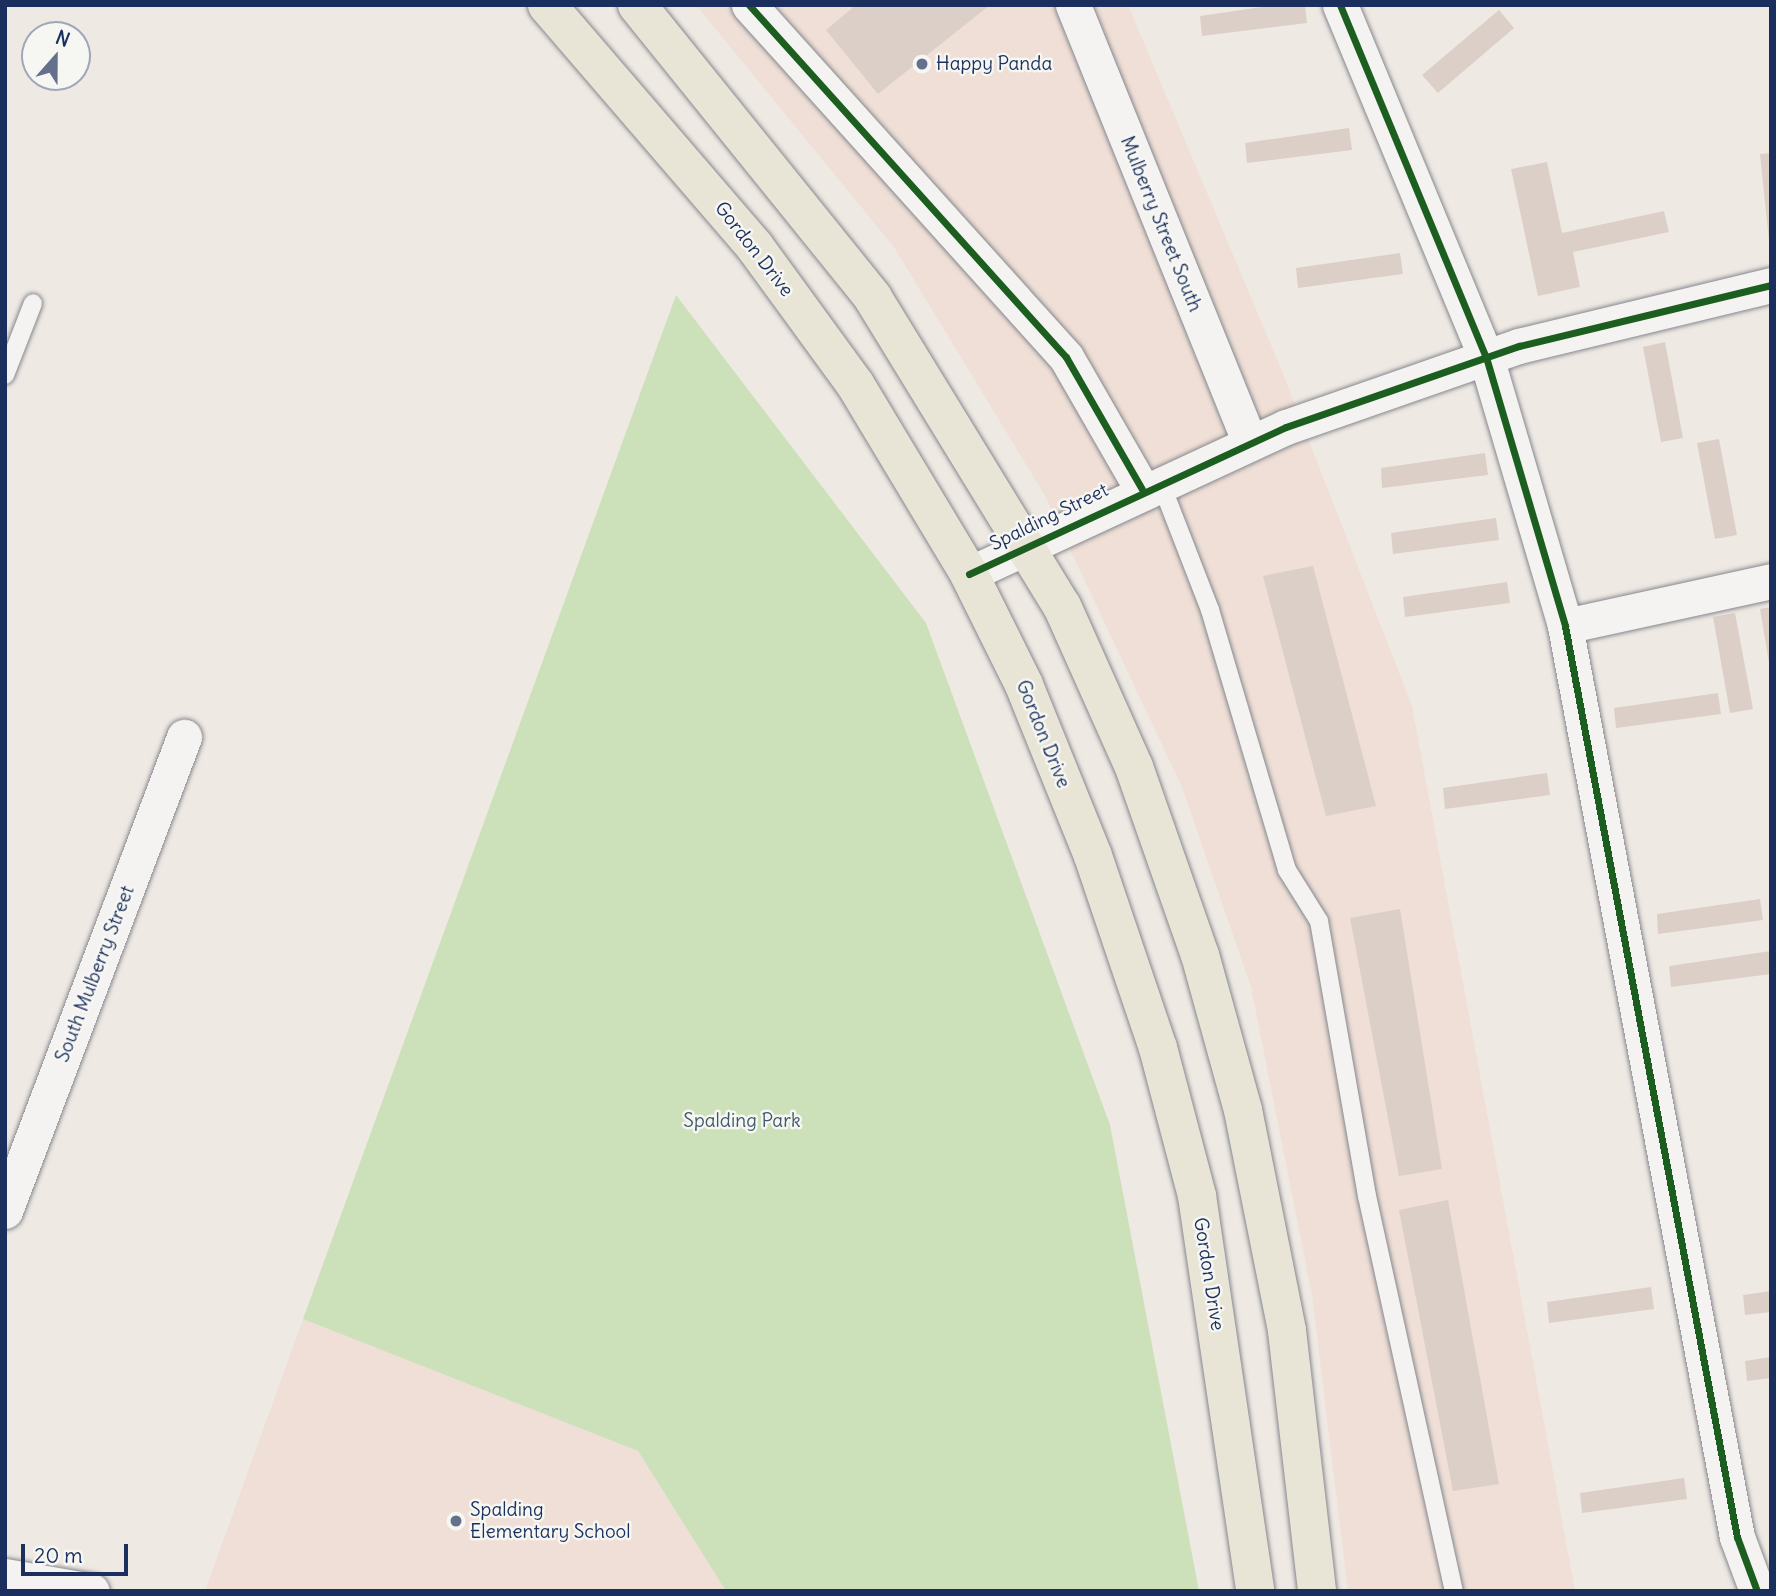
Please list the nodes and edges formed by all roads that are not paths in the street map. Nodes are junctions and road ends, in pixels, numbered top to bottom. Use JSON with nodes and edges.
{"nodes":[{"id":1,"x":547,"y":5,"type":"edge"},
{"id":2,"x":637,"y":5,"type":"edge"},
{"id":3,"x":749,"y":5,"type":"edge"},
{"id":4,"x":1073,"y":5,"type":"edge"},
{"id":5,"x":1340,"y":5,"type":"edge"},
{"id":6,"x":1771,"y":285,"type":"edge"},
{"id":7,"x":33,"y":303,"type":"dead end"},
{"id":8,"x":1486,"y":357,"type":"junction"},
{"id":9,"x":5,"y":374,"type":"edge"},
{"id":10,"x":1250,"y":443,"type":"junction"},
{"id":11,"x":1151,"y":485,"type":"junction"},
{"id":12,"x":1026,"y":547,"type":"junction"},
{"id":13,"x":969,"y":574,"type":"junction"},
{"id":14,"x":1771,"y":581,"type":"edge"},
{"id":15,"x":1565,"y":626,"type":"junction"},
{"id":16,"x":184,"y":737,"type":"dead end"},
{"id":17,"x":5,"y":1211,"type":"edge"},
{"id":18,"x":5,"y":1576,"type":"edge"},
{"id":19,"x":92,"y":1591,"type":"edge"},
{"id":20,"x":1255,"y":1591,"type":"edge"},
{"id":21,"x":1317,"y":1591,"type":"edge"},
{"id":22,"x":1454,"y":1591,"type":"edge"},
{"id":23,"x":1757,"y":1591,"type":"edge"}],
"edges":[{"from":1,"to":13,"type":"main road","name":"Gordon Drive"},
{"from":2,"to":12,"type":"main road"},
{"from":3,"to":11,"type":"street"},
{"from":4,"to":10,"type":"street","name":"Mulberry Street South"},
{"from":5,"to":8,"type":"street"},
{"from":6,"to":8,"type":"street","name":"Spalding Street"},
{"from":7,"to":9,"type":"lane"},
{"from":8,"to":10,"type":"street","name":"Spalding Street"},
{"from":8,"to":15,"type":"street"},
{"from":10,"to":11,"type":"street","name":"Spalding Street"},
{"from":11,"to":12,"type":"street","name":"Spalding Street"},
{"from":11,"to":22,"type":"lane"},
{"from":12,"to":13,"type":"street","name":"Spalding Street"},
{"from":12,"to":21,"type":"main road"},
{"from":13,"to":20,"type":"main road","name":"Gordon Drive"},
{"from":14,"to":15,"type":"street"},
{"from":15,"to":23,"type":"street"},
{"from":16,"to":17,"type":"street","name":"South Mulberry Street"},
{"from":18,"to":19,"type":"street"}]}
